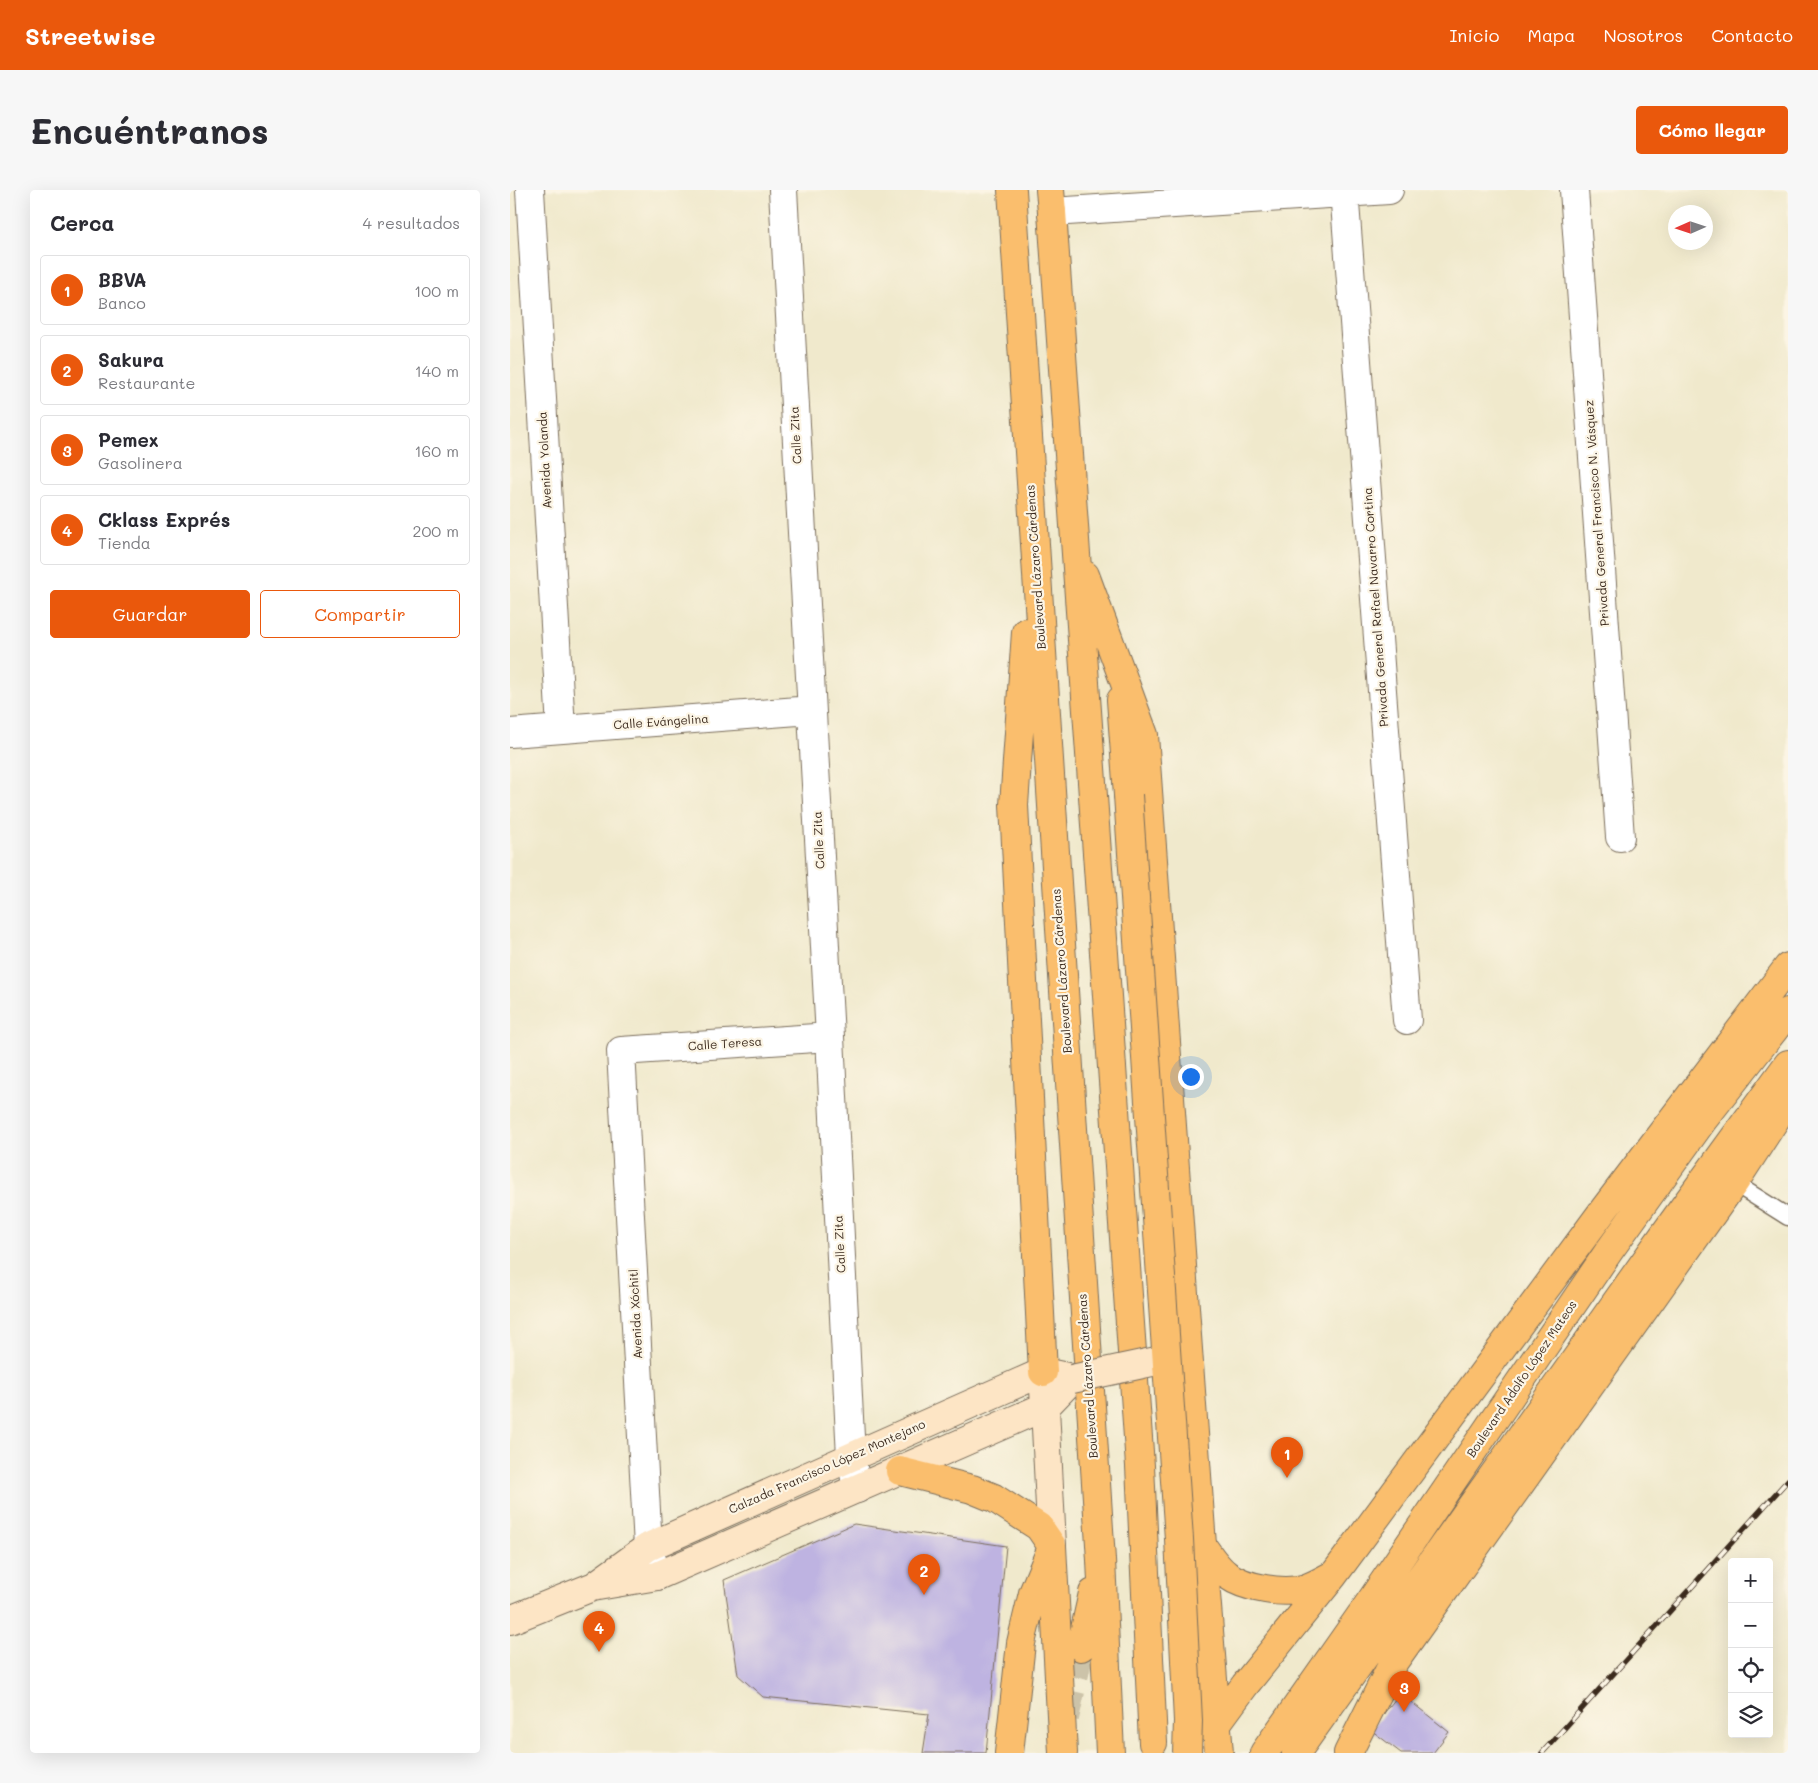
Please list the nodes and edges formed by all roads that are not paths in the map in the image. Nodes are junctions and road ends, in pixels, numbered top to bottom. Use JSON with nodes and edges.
{"nodes":[{"id":1,"x":530,"y":190,"type":"edge"},
{"id":2,"x":783,"y":190,"type":"edge"},
{"id":3,"x":1012,"y":190,"type":"edge"},
{"id":4,"x":1389,"y":190,"type":"edge"},
{"id":5,"x":1574,"y":190,"type":"edge"},
{"id":6,"x":1344,"y":192,"type":"edge"},
{"id":7,"x":1051,"y":201,"type":"edge"},
{"id":8,"x":1034,"y":524,"type":"junction"},
{"id":9,"x":1074,"y":545,"type":"junction"},
{"id":10,"x":1119,"y":670,"type":"junction"},
{"id":11,"x":811,"y":710,"type":"junction"},
{"id":12,"x":561,"y":729,"type":"junction"},
{"id":13,"x":510,"y":733,"type":"edge"},
{"id":14,"x":1620,"y":837,"type":"dead end"},
{"id":15,"x":1788,"y":967,"type":"edge"},
{"id":16,"x":1788,"y":1012,"type":"edge"},
{"id":17,"x":1407,"y":1020,"type":"dead end"},
{"id":18,"x":830,"y":1037,"type":"junction"},
{"id":19,"x":621,"y":1051,"type":"joint"},
{"id":20,"x":1788,"y":1064,"type":"edge"},
{"id":21,"x":1788,"y":1100,"type":"edge"},
{"id":22,"x":1734,"y":1183,"type":"junction"},
{"id":23,"x":1788,"y":1217,"type":"edge"},
{"id":24,"x":1178,"y":1357,"type":"junction"},
{"id":25,"x":1043,"y":1372,"type":"junction"},
{"id":26,"x":1072,"y":1379,"type":"junction"},
{"id":27,"x":1046,"y":1406,"type":"junction"},
{"id":28,"x":851,"y":1456,"type":"junction"},
{"id":29,"x":900,"y":1471,"type":"junction"},
{"id":30,"x":857,"y":1489,"type":"junction"},
{"id":31,"x":1202,"y":1545,"type":"junction"},
{"id":32,"x":648,"y":1546,"type":"junction"},
{"id":33,"x":1052,"y":1546,"type":"junction"},
{"id":34,"x":1101,"y":1560,"type":"junction"},
{"id":35,"x":657,"y":1576,"type":"junction"},
{"id":36,"x":1333,"y":1576,"type":"junction"},
{"id":37,"x":592,"y":1588,"type":"junction"},
{"id":38,"x":510,"y":1620,"type":"edge"},
{"id":39,"x":1081,"y":1647,"type":"tunnel mouth"},
{"id":40,"x":1217,"y":1725,"type":"junction"},
{"id":41,"x":1153,"y":1743,"type":"dead end"},
{"id":42,"x":1008,"y":1753,"type":"edge"},
{"id":43,"x":1063,"y":1753,"type":"edge"},
{"id":44,"x":1110,"y":1753,"type":"edge"},
{"id":45,"x":1189,"y":1753,"type":"edge"},
{"id":46,"x":1219,"y":1753,"type":"edge"},
{"id":47,"x":1264,"y":1753,"type":"edge"},
{"id":48,"x":1296,"y":1753,"type":"edge"},
{"id":49,"x":1348,"y":1753,"type":"edge"}],
"edges":[{"from":1,"to":12,"type":"street","name":"Avenida Yolanda"},
{"from":2,"to":11,"type":"street","name":"Calle Zita"},
{"from":3,"to":8,"type":"highway","name":"Boulevard Lázaro Cárdenas"},
{"from":4,"to":6,"type":"street"},
{"from":5,"to":14,"type":"street","name":"Privada General Francisco N. Vásquez"},
{"from":6,"to":7,"type":"street"},
{"from":6,"to":17,"type":"street","name":"Privada General Rafael Navarro Cortina"},
{"from":7,"to":9,"type":"highway"},
{"from":8,"to":25,"type":"highway"},
{"from":8,"to":34,"type":"highway","name":"Boulevard Lázaro Cárdenas"},
{"from":9,"to":10,"type":"highway"},
{"from":9,"to":41,"type":"highway"},
{"from":10,"to":24,"type":"highway"},
{"from":10,"to":45,"type":"highway","bridge":true},
{"from":11,"to":12,"type":"street","name":"Calle Evángelina"},
{"from":11,"to":18,"type":"street","name":"Calle Zita"},
{"from":12,"to":13,"type":"street","name":"Calle Evángelina"},
{"from":15,"to":36,"type":"highway"},
{"from":16,"to":47,"type":"highway","name":"Boulevard Adolfo López Mateos"},
{"from":18,"to":19,"type":"street","name":"Calle Teresa"},
{"from":18,"to":28,"type":"street","name":"Calle Zita"},
{"from":19,"to":32,"type":"street","name":"Avenida Xóchitl"},
{"from":20,"to":48,"type":"highway"},
{"from":21,"to":22,"type":"highway"},
{"from":22,"to":23,"type":"lane"},
{"from":22,"to":49,"type":"highway"},
{"from":24,"to":26,"type":"main road","bridge":true},
{"from":24,"to":31,"type":"highway"},
{"from":25,"to":26,"type":"main road"},
{"from":25,"to":27,"type":"main road"},
{"from":25,"to":28,"type":"main road","name":"Calzada Francisco López Montejano"},
{"from":26,"to":27,"type":"main road","name":"Calzada Francisco López Montejano"},
{"from":27,"to":29,"type":"main road","name":"Calzada Francisco López Montejano"},
{"from":27,"to":33,"type":"main road"},
{"from":28,"to":30,"type":"street","name":"Calle Zita"},
{"from":28,"to":32,"type":"main road","name":"Calzada Francisco López Montejano"},
{"from":29,"to":30,"type":"main road","name":"Calzada Francisco López Montejano"},
{"from":29,"to":33,"type":"highway"},
{"from":30,"to":35,"type":"main road","name":"Calzada Francisco López Montejano"},
{"from":31,"to":36,"type":"highway"},
{"from":31,"to":40,"type":"highway"},
{"from":32,"to":35,"type":"street","name":"Avenida Xóchitl"},
{"from":32,"to":37,"type":"main road","name":"Calzada Francisco López Montejano"},
{"from":33,"to":42,"type":"highway"},
{"from":33,"to":43,"type":"highway"},
{"from":34,"to":39,"type":"highway"},
{"from":34,"to":44,"type":"highway","name":"Boulevard Lázaro Cárdenas"},
{"from":35,"to":37,"type":"main road","name":"Calzada Francisco López Montejano"},
{"from":36,"to":40,"type":"highway"},
{"from":37,"to":38,"type":"main road","name":"Calzada Francisco López Montejano"},
{"from":40,"to":45,"type":"highway"},
{"from":40,"to":46,"type":"highway"}]}
